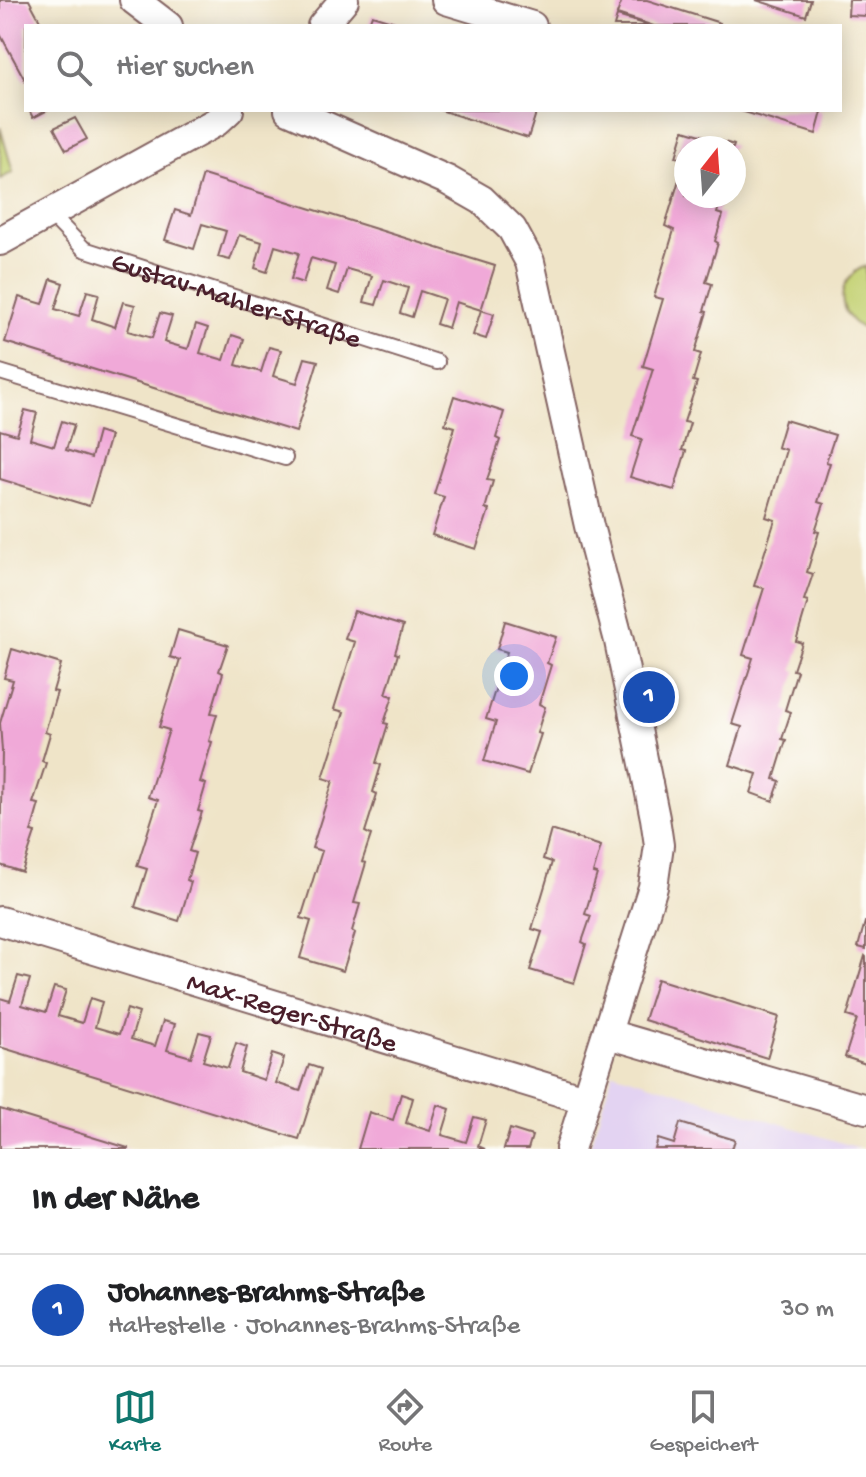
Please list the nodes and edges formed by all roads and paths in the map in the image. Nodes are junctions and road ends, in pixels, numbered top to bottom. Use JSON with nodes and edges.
{"nodes":[{"id":1,"x":134,"y":0,"type":"edge"},
{"id":2,"x":344,"y":0,"type":"edge"},
{"id":3,"x":446,"y":0,"type":"edge"},
{"id":4,"x":164,"y":24,"type":"edge"},
{"id":5,"x":324,"y":24,"type":"edge"},
{"id":6,"x":525,"y":24,"type":"edge"},
{"id":7,"x":227,"y":112,"type":"edge"},
{"id":8,"x":294,"y":112,"type":"edge"},
{"id":9,"x":51,"y":215,"type":"junction"},
{"id":10,"x":0,"y":241,"type":"edge"},
{"id":11,"x":437,"y":362,"type":"dead end"},
{"id":12,"x":0,"y":372,"type":"edge"},
{"id":13,"x":285,"y":458,"type":"dead end"},
{"id":14,"x":0,"y":921,"type":"edge"},
{"id":15,"x":608,"y":1034,"type":"junction"},
{"id":16,"x":584,"y":1099,"type":"junction"},
{"id":17,"x":866,"y":1109,"type":"edge"},
{"id":18,"x":570,"y":1149,"type":"edge"}],
"edges":[{"from":1,"to":4,"type":"street"},
{"from":2,"to":5,"type":"street"},
{"from":3,"to":6,"type":"street"},
{"from":7,"to":9,"type":"street"},
{"from":8,"to":15,"type":"street"},
{"from":9,"to":10,"type":"street"},
{"from":9,"to":11,"type":"lane","name":"Gustav-Mahler-Straße"},
{"from":12,"to":13,"type":"lane"},
{"from":14,"to":16,"type":"street","name":"Max-Reger-Straße"},
{"from":15,"to":16,"type":"street"},
{"from":15,"to":17,"type":"street"},
{"from":16,"to":18,"type":"street"}]}
